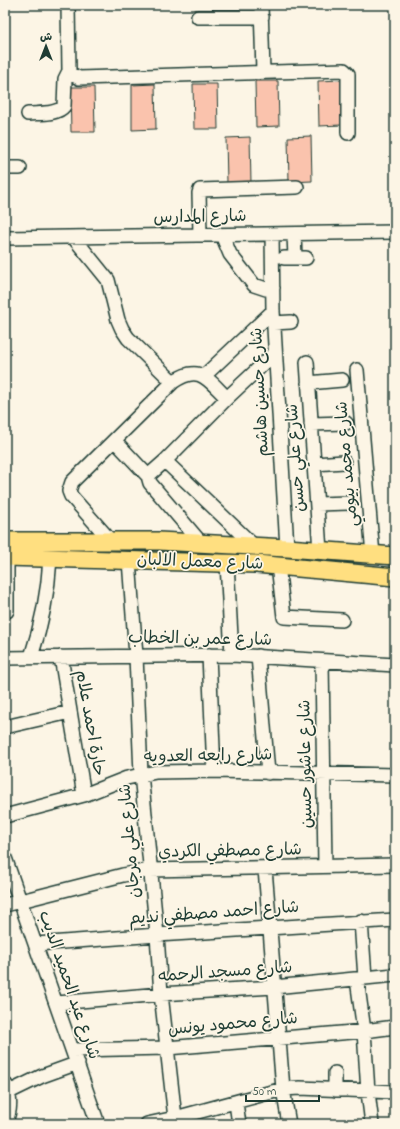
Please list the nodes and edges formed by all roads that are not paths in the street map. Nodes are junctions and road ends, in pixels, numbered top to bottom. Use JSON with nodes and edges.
{"nodes":[{"id":1,"x":68,"y":5,"type":"edge"},
{"id":2,"x":262,"y":11,"type":"edge"},
{"id":3,"x":198,"y":17,"type":"dead end"},
{"id":4,"x":69,"y":71,"type":"junction"},
{"id":5,"x":263,"y":72,"type":"junction"},
{"id":6,"x":28,"y":114,"type":"dead end"},
{"id":7,"x":348,"y":133,"type":"dead end"},
{"id":8,"x":5,"y":168,"type":"edge"},
{"id":9,"x":20,"y":168,"type":"dead end"},
{"id":10,"x":297,"y":187,"type":"dead end"},
{"id":11,"x":395,"y":232,"type":"edge"},
{"id":12,"x":272,"y":234,"type":"junction"},
{"id":13,"x":294,"y":234,"type":"junction"},
{"id":14,"x":200,"y":235,"type":"junction"},
{"id":15,"x":222,"y":235,"type":"junction"},
{"id":16,"x":5,"y":238,"type":"edge"},
{"id":17,"x":74,"y":238,"type":"junction"},
{"id":18,"x":295,"y":258,"type":"dead end"},
{"id":19,"x":273,"y":288,"type":"junction"},
{"id":20,"x":273,"y":317,"type":"junction"},
{"id":21,"x":291,"y":322,"type":"dead end"},
{"id":22,"x":275,"y":353,"type":"junction"},
{"id":23,"x":307,"y":362,"type":"dead end"},
{"id":24,"x":357,"y":370,"type":"dead end"},
{"id":25,"x":204,"y":376,"type":"junction"},
{"id":26,"x":342,"y":380,"type":"dead end"},
{"id":27,"x":173,"y":382,"type":"junction"},
{"id":28,"x":308,"y":383,"type":"junction"},
{"id":29,"x":226,"y":398,"type":"junction"},
{"id":30,"x":346,"y":423,"type":"dead end"},
{"id":31,"x":311,"y":424,"type":"junction"},
{"id":32,"x":115,"y":441,"type":"junction"},
{"id":33,"x":165,"y":461,"type":"junction"},
{"id":34,"x":344,"y":462,"type":"dead end"},
{"id":35,"x":314,"y":464,"type":"junction"},
{"id":36,"x":148,"y":476,"type":"junction"},
{"id":37,"x":349,"y":502,"type":"dead end"},
{"id":38,"x":317,"y":504,"type":"junction"},
{"id":39,"x":110,"y":540,"type":"junction"},
{"id":40,"x":201,"y":543,"type":"junction"},
{"id":41,"x":254,"y":546,"type":"junction"},
{"id":42,"x":287,"y":548,"type":"junction"},
{"id":43,"x":320,"y":550,"type":"junction"},
{"id":44,"x":6,"y":551,"type":"edge"},
{"id":45,"x":373,"y":555,"type":"junction"},
{"id":46,"x":395,"y":556,"type":"edge"},
{"id":47,"x":50,"y":559,"type":"junction"},
{"id":48,"x":129,"y":560,"type":"junction"},
{"id":49,"x":227,"y":562,"type":"junction"},
{"id":50,"x":278,"y":565,"type":"junction"},
{"id":51,"x":395,"y":568,"type":"edge"},
{"id":52,"x":395,"y":577,"type":"edge"},
{"id":53,"x":7,"y":611,"type":"dead end"},
{"id":54,"x":342,"y":620,"type":"dead end"},
{"id":55,"x":209,"y":655,"type":"junction"},
{"id":56,"x":232,"y":655,"type":"junction"},
{"id":57,"x":136,"y":656,"type":"junction"},
{"id":58,"x":258,"y":656,"type":"junction"},
{"id":59,"x":31,"y":657,"type":"junction"},
{"id":60,"x":60,"y":657,"type":"junction"},
{"id":61,"x":5,"y":658,"type":"edge"},
{"id":62,"x":322,"y":661,"type":"junction"},
{"id":63,"x":395,"y":665,"type":"edge"},
{"id":64,"x":70,"y":712,"type":"junction"},
{"id":65,"x":5,"y":727,"type":"edge"},
{"id":66,"x":214,"y":771,"type":"junction"},
{"id":67,"x":268,"y":773,"type":"junction"},
{"id":68,"x":141,"y":774,"type":"junction"},
{"id":69,"x":324,"y":774,"type":"junction"},
{"id":70,"x":395,"y":775,"type":"edge"},
{"id":71,"x":84,"y":795,"type":"junction"},
{"id":72,"x":5,"y":816,"type":"edge"},
{"id":73,"x":5,"y":858,"type":"edge"},
{"id":74,"x":395,"y":865,"type":"edge"},
{"id":75,"x":325,"y":866,"type":"junction"},
{"id":76,"x":265,"y":869,"type":"junction"},
{"id":77,"x":150,"y":870,"type":"junction"},
{"id":78,"x":21,"y":900,"type":"junction"},
{"id":79,"x":5,"y":905,"type":"edge"},
{"id":80,"x":395,"y":920,"type":"edge"},
{"id":81,"x":361,"y":921,"type":"junction"},
{"id":82,"x":269,"y":927,"type":"junction"},
{"id":83,"x":157,"y":935,"type":"junction"},
{"id":84,"x":36,"y":944,"type":"junction"},
{"id":85,"x":395,"y":975,"type":"edge"},
{"id":86,"x":361,"y":978,"type":"junction"},
{"id":87,"x":274,"y":987,"type":"junction"},
{"id":88,"x":161,"y":994,"type":"junction"},
{"id":89,"x":57,"y":1003,"type":"junction"},
{"id":90,"x":395,"y":1027,"type":"edge"},
{"id":91,"x":364,"y":1031,"type":"junction"},
{"id":92,"x":279,"y":1038,"type":"junction"},
{"id":93,"x":167,"y":1048,"type":"junction"},
{"id":94,"x":73,"y":1050,"type":"junction"},
{"id":95,"x":78,"y":1063,"type":"junction"},
{"id":96,"x":335,"y":1073,"type":"dead end"},
{"id":97,"x":283,"y":1089,"type":"junction"},
{"id":98,"x":6,"y":1090,"type":"edge"},
{"id":99,"x":335,"y":1090,"type":"junction"},
{"id":100,"x":368,"y":1092,"type":"junction"},
{"id":101,"x":395,"y":1092,"type":"edge"},
{"id":102,"x":236,"y":1102,"type":"junction"},
{"id":103,"x":176,"y":1118,"type":"junction"},
{"id":104,"x":5,"y":1124,"type":"edge"},
{"id":105,"x":98,"y":1124,"type":"edge"},
{"id":106,"x":147,"y":1124,"type":"edge"},
{"id":107,"x":239,"y":1124,"type":"edge"},
{"id":108,"x":289,"y":1124,"type":"edge"},
{"id":109,"x":372,"y":1124,"type":"edge"}],
"edges":[{"from":1,"to":4,"type":"street"},
{"from":2,"to":3,"type":"street"},
{"from":2,"to":5,"type":"street"},
{"from":4,"to":5,"type":"street"},
{"from":4,"to":6,"type":"street"},
{"from":5,"to":7,"type":"street"},
{"from":8,"to":9,"type":"street"},
{"from":10,"to":14,"type":"street"},
{"from":11,"to":13,"type":"street","name":"شارع المدارس"},
{"from":12,"to":13,"type":"street","name":"شارع المدارس"},
{"from":12,"to":15,"type":"street","name":"شارع المدارس"},
{"from":12,"to":19,"type":"street","name":"شارع حسين هاشم"},
{"from":13,"to":18,"type":"street"},
{"from":14,"to":15,"type":"street","name":"شارع المدارس"},
{"from":14,"to":17,"type":"street","name":"شارع المدارس"},
{"from":15,"to":19,"type":"street"},
{"from":16,"to":17,"type":"street","name":"شارع المدارس"},
{"from":17,"to":27,"type":"street"},
{"from":19,"to":20,"type":"street","name":"شارع حسين هاشم"},
{"from":20,"to":21,"type":"street"},
{"from":20,"to":22,"type":"street","name":"شارع حسين هاشم"},
{"from":20,"to":25,"type":"street"},
{"from":22,"to":29,"type":"street"},
{"from":22,"to":42,"type":"street","name":"شارع حسين هاشم"},
{"from":23,"to":28,"type":"street","name":"شارع علي حسن"},
{"from":24,"to":45,"type":"street","name":"شارع محمد بيومي"},
{"from":25,"to":27,"type":"street"},
{"from":25,"to":29,"type":"street"},
{"from":26,"to":28,"type":"street"},
{"from":27,"to":32,"type":"street"},
{"from":28,"to":31,"type":"street","name":"شارع علي حسن"},
{"from":29,"to":33,"type":"street"},
{"from":30,"to":31,"type":"street"},
{"from":31,"to":35,"type":"street","name":"شارع علي حسن"},
{"from":32,"to":36,"type":"street"},
{"from":32,"to":39,"type":"street"},
{"from":33,"to":36,"type":"street"},
{"from":33,"to":41,"type":"street"},
{"from":34,"to":35,"type":"street"},
{"from":35,"to":38,"type":"street","name":"شارع علي حسن"},
{"from":36,"to":40,"type":"street"},
{"from":37,"to":38,"type":"street"},
{"from":38,"to":43,"type":"street","name":"شارع علي حسن"},
{"from":39,"to":40,"type":"main road","name":"شارع معمل الالبان"},
{"from":39,"to":44,"type":"main road","name":"شارع معمل الالبان"},
{"from":40,"to":41,"type":"main road","name":"شارع معمل الالبان"},
{"from":41,"to":42,"type":"main road","name":"شارع معمل الالبان"},
{"from":42,"to":43,"type":"main road","name":"شارع معمل الالبان"},
{"from":43,"to":45,"type":"main road","name":"شارع معمل الالبان"},
{"from":44,"to":47,"type":"main road","name":"شارع معمل الالبان"},
{"from":44,"to":51,"type":"main road"},
{"from":44,"to":53,"type":"street"},
{"from":45,"to":46,"type":"main road","name":"شارع معمل الالبان"},
{"from":47,"to":48,"type":"main road","name":"شارع معمل الالبان"},
{"from":47,"to":59,"type":"street"},
{"from":48,"to":49,"type":"main road","name":"شارع معمل الالبان"},
{"from":48,"to":57,"type":"street","name":"شارع علي مرجان"},
{"from":49,"to":50,"type":"main road","name":"شارع معمل الالبان"},
{"from":49,"to":56,"type":"street"},
{"from":50,"to":52,"type":"main road","name":"شارع معمل الالبان"},
{"from":50,"to":54,"type":"street"},
{"from":55,"to":56,"type":"street","name":"شارع عمر بن الخطاب"},
{"from":55,"to":57,"type":"street","name":"شارع عمر بن الخطاب"},
{"from":55,"to":66,"type":"street"},
{"from":56,"to":58,"type":"street","name":"شارع عمر بن الخطاب"},
{"from":57,"to":60,"type":"street","name":"شارع عمر بن الخطاب"},
{"from":57,"to":68,"type":"street","name":"شارع علي مرجان"},
{"from":58,"to":62,"type":"street","name":"شارع عمر بن الخطاب"},
{"from":58,"to":67,"type":"street"},
{"from":59,"to":60,"type":"street","name":"شارع عمر بن الخطاب"},
{"from":59,"to":61,"type":"street","name":"شارع عمر بن الخطاب"},
{"from":60,"to":64,"type":"street","name":"حارة احمد علام"},
{"from":62,"to":63,"type":"street","name":"شارع عمر بن الخطاب"},
{"from":62,"to":69,"type":"street","name":"شارع عاشور حسين"},
{"from":64,"to":65,"type":"street"},
{"from":64,"to":71,"type":"street","name":"حارة احمد علام"},
{"from":66,"to":67,"type":"street","name":"شارع رابعه العدويه"},
{"from":66,"to":68,"type":"street","name":"شارع رابعه العدويه"},
{"from":67,"to":69,"type":"street","name":"شارع رابعه العدويه"},
{"from":68,"to":71,"type":"street","name":"شارع رابعه العدويه"},
{"from":68,"to":77,"type":"street","name":"شارع علي مرجان"},
{"from":69,"to":70,"type":"street","name":"شارع رابعه العدويه"},
{"from":69,"to":75,"type":"street","name":"شارع عاشور حسين"},
{"from":71,"to":72,"type":"street","name":"شارع رابعه العدويه"},
{"from":73,"to":78,"type":"street","name":"شارع عبد الحميد الديب"},
{"from":74,"to":75,"type":"street","name":"شارع مصطفي الكردي"},
{"from":75,"to":76,"type":"street","name":"شارع مصطفي الكردي"},
{"from":76,"to":77,"type":"street","name":"شارع مصطفي الكردي"},
{"from":76,"to":82,"type":"street"},
{"from":77,"to":78,"type":"street","name":"شارع مصطفي الكردي"},
{"from":77,"to":83,"type":"street","name":"شارع علي مرجان"},
{"from":78,"to":79,"type":"street","name":"شارع مصطفي الكردي"},
{"from":78,"to":84,"type":"street","name":"شارع عبد الحميد الديب"},
{"from":80,"to":81,"type":"street","name":"شارع احمد مصطفي نديم"},
{"from":81,"to":82,"type":"street","name":"شارع احمد مصطفي نديم"},
{"from":81,"to":86,"type":"street"},
{"from":82,"to":83,"type":"street","name":"شارع احمد مصطفي نديم"},
{"from":82,"to":87,"type":"street"},
{"from":83,"to":84,"type":"street","name":"شارع احمد مصطفي نديم"},
{"from":83,"to":88,"type":"street","name":"شارع علي مرجان"},
{"from":84,"to":89,"type":"street","name":"شارع عبد الحميد الديب"},
{"from":85,"to":86,"type":"street","name":"شارع مسجد الرحمه"},
{"from":86,"to":87,"type":"street","name":"شارع مسجد الرحمه"},
{"from":86,"to":91,"type":"street"},
{"from":87,"to":88,"type":"street","name":"شارع مسجد الرحمه"},
{"from":87,"to":92,"type":"street"},
{"from":88,"to":89,"type":"street","name":"شارع مسجد الرحمه"},
{"from":88,"to":93,"type":"street","name":"شارع علي مرجان"},
{"from":89,"to":94,"type":"street","name":"شارع عبد الحميد الديب"},
{"from":90,"to":91,"type":"street","name":"شارع محمود يونس"},
{"from":91,"to":92,"type":"street","name":"شارع محمود يونس"},
{"from":91,"to":100,"type":"street"},
{"from":92,"to":93,"type":"street","name":"شارع محمود يونس"},
{"from":92,"to":97,"type":"street"},
{"from":93,"to":94,"type":"street","name":"شارع محمود يونس"},
{"from":93,"to":103,"type":"street","name":"شارع علي مرجان"},
{"from":94,"to":95,"type":"street","name":"شارع عبد الحميد الديب"},
{"from":95,"to":98,"type":"street"},
{"from":95,"to":105,"type":"street","name":"شارع عبد الحميد الديب"},
{"from":96,"to":99,"type":"street"},
{"from":97,"to":99,"type":"street"},
{"from":97,"to":102,"type":"street"},
{"from":97,"to":108,"type":"street"},
{"from":98,"to":104,"type":"street"},
{"from":99,"to":100,"type":"street"},
{"from":100,"to":101,"type":"street"},
{"from":100,"to":109,"type":"street"},
{"from":102,"to":103,"type":"street"},
{"from":102,"to":107,"type":"street"},
{"from":103,"to":106,"type":"street"}]}
